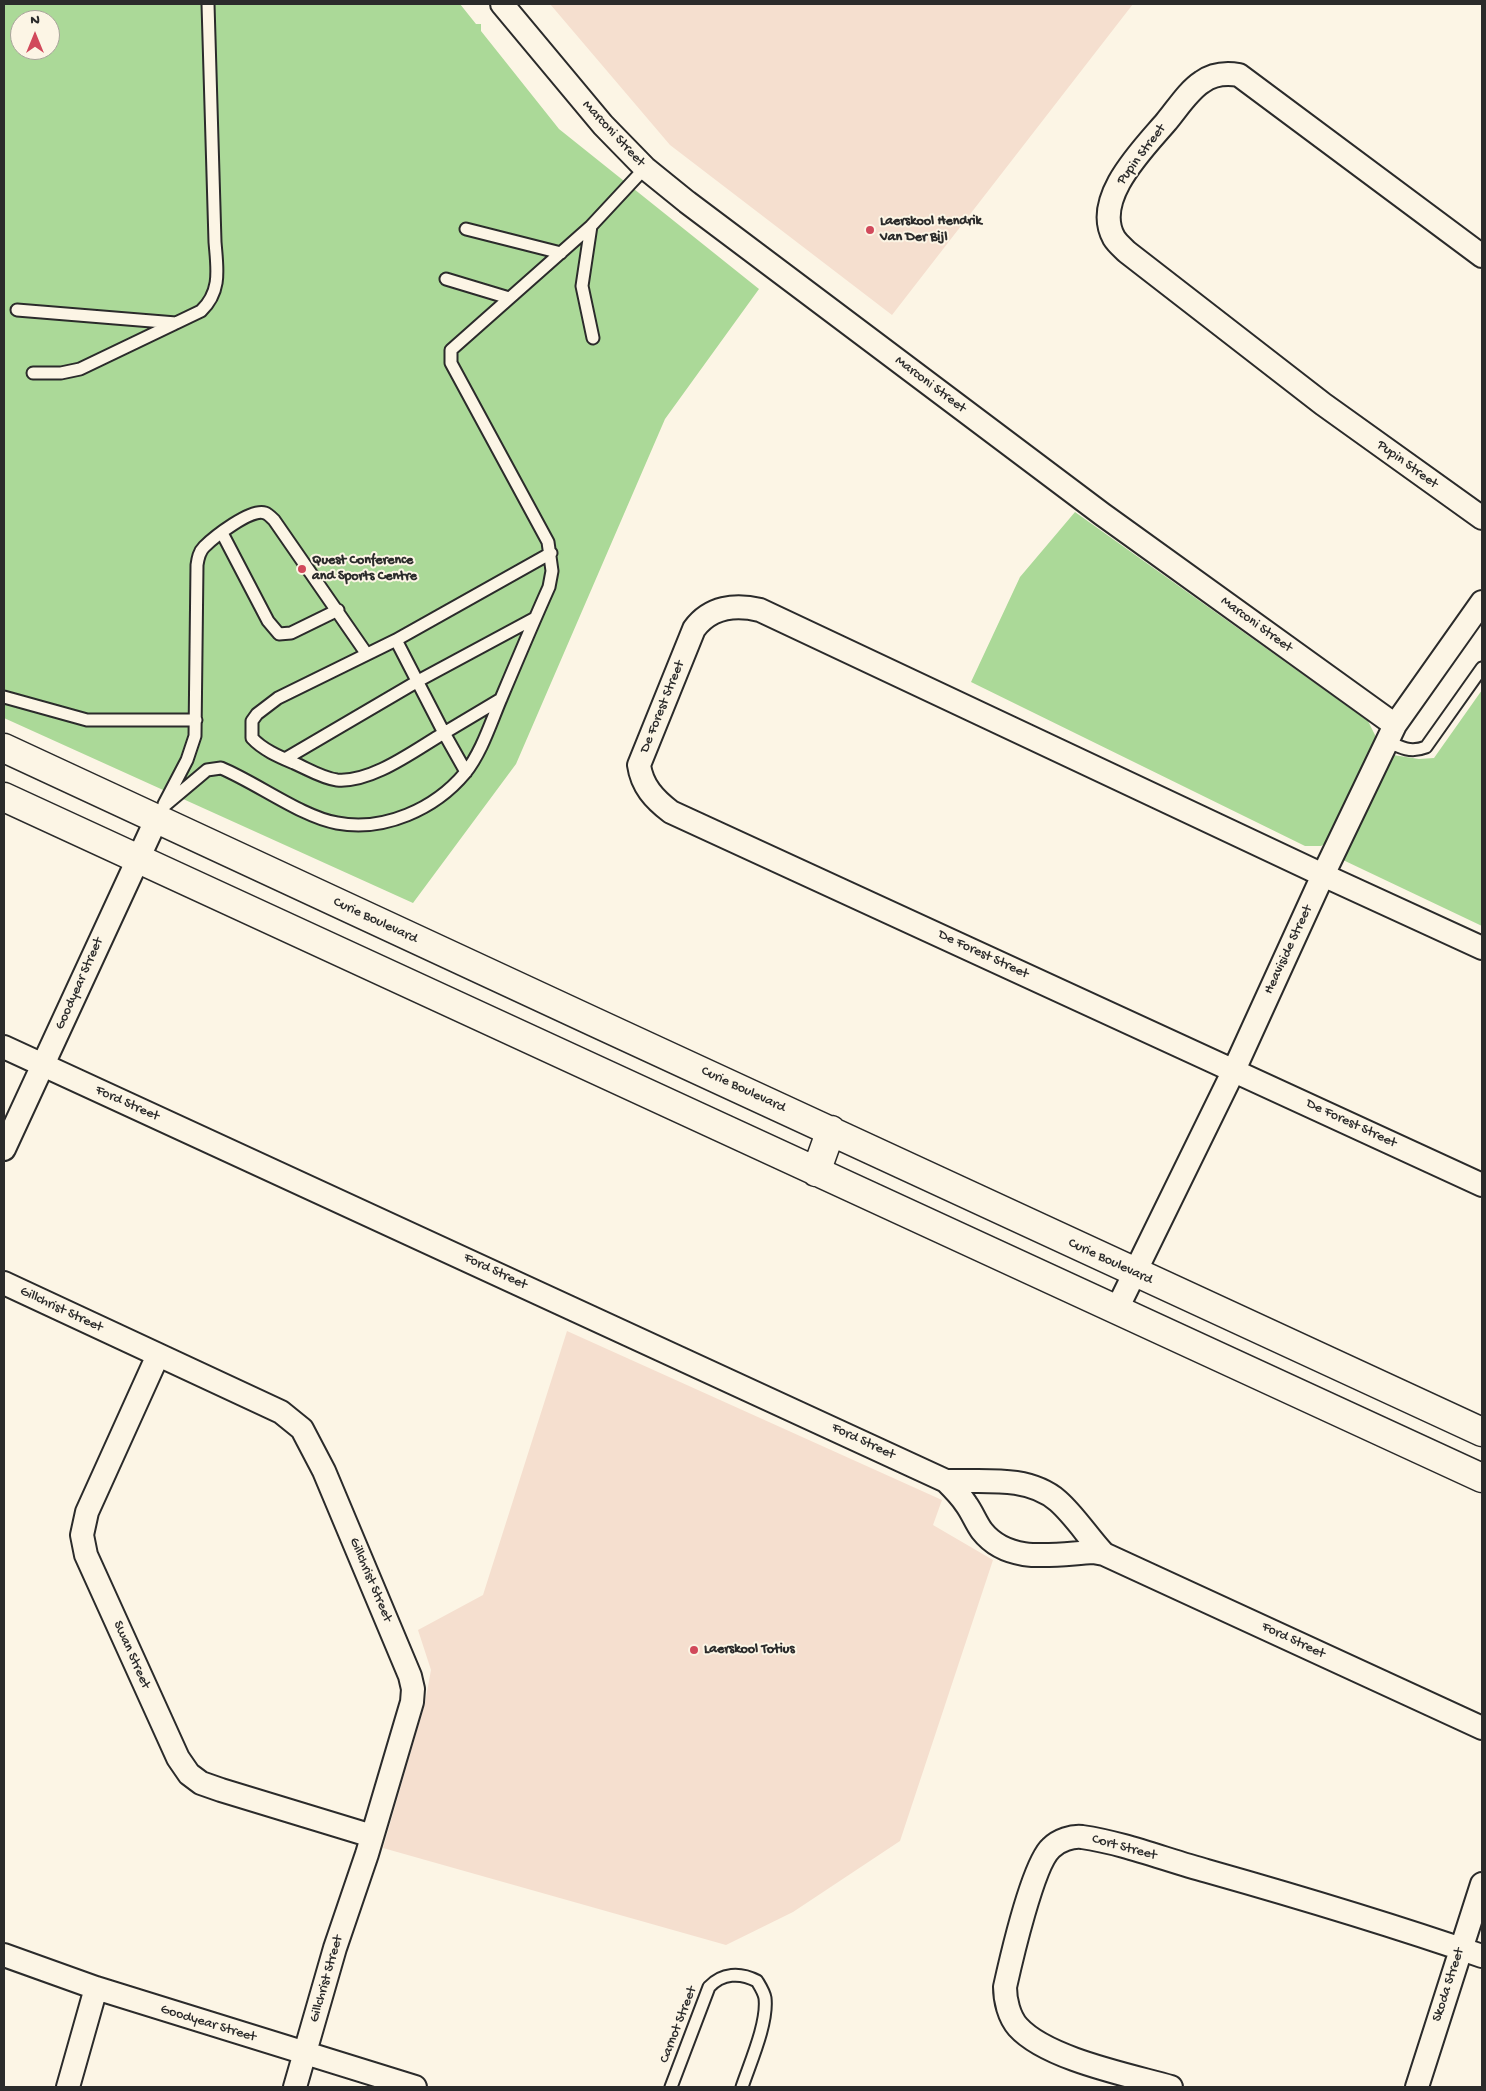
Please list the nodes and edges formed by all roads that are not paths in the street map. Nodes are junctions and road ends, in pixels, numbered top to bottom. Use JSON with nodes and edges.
{"nodes":[{"id":1,"x":208,"y":4,"type":"edge"},
{"id":2,"x":502,"y":4,"type":"edge"},
{"id":3,"x":645,"y":168,"type":"junction"},
{"id":4,"x":592,"y":226,"type":"junction"},
{"id":5,"x":466,"y":229,"type":"dead end"},
{"id":6,"x":561,"y":253,"type":"junction"},
{"id":7,"x":1482,"y":256,"type":"edge"},
{"id":8,"x":446,"y":279,"type":"dead end"},
{"id":9,"x":509,"y":298,"type":"junction"},
{"id":10,"x":18,"y":310,"type":"dead end"},
{"id":11,"x":178,"y":323,"type":"junction"},
{"id":12,"x":593,"y":338,"type":"dead end"},
{"id":13,"x":33,"y":372,"type":"dead end"},
{"id":14,"x":1482,"y":518,"type":"edge"},
{"id":15,"x":222,"y":533,"type":"junction"},
{"id":16,"x":551,"y":553,"type":"junction"},
{"id":17,"x":1482,"y":602,"type":"edge"},
{"id":18,"x":338,"y":610,"type":"junction"},
{"id":19,"x":535,"y":618,"type":"junction"},
{"id":20,"x":396,"y":640,"type":"junction"},
{"id":21,"x":366,"y":653,"type":"junction"},
{"id":22,"x":1482,"y":668,"type":"edge"},
{"id":23,"x":418,"y":682,"type":"junction"},
{"id":24,"x":4,"y":697,"type":"edge"},
{"id":25,"x":501,"y":699,"type":"junction"},
{"id":26,"x":196,"y":720,"type":"junction"},
{"id":27,"x":444,"y":733,"type":"junction"},
{"id":28,"x":1391,"y":733,"type":"junction"},
{"id":29,"x":4,"y":748,"type":"edge"},
{"id":30,"x":285,"y":759,"type":"junction"},
{"id":31,"x":466,"y":772,"type":"junction"},
{"id":32,"x":4,"y":797,"type":"edge"},
{"id":33,"x":160,"y":813,"type":"junction"},
{"id":34,"x":137,"y":858,"type":"junction"},
{"id":35,"x":1323,"y":875,"type":"junction"},
{"id":36,"x":386,"y":926,"type":"junction"},
{"id":37,"x":1482,"y":948,"type":"edge"},
{"id":38,"x":370,"y":966,"type":"junction"},
{"id":39,"x":4,"y":1048,"type":"edge"},
{"id":40,"x":43,"y":1066,"type":"junction"},
{"id":41,"x":1234,"y":1070,"type":"junction"},
{"id":42,"x":831,"y":1130,"type":"junction"},
{"id":43,"x":4,"y":1149,"type":"edge"},
{"id":44,"x":816,"y":1172,"type":"junction"},
{"id":45,"x":1482,"y":1185,"type":"edge"},
{"id":46,"x":1134,"y":1274,"type":"junction"},
{"id":47,"x":4,"y":1283,"type":"edge"},
{"id":48,"x":1116,"y":1311,"type":"junction"},
{"id":49,"x":158,"y":1355,"type":"junction"},
{"id":50,"x":1455,"y":1420,"type":"junction"},
{"id":51,"x":1482,"y":1432,"type":"edge"},
{"id":52,"x":1438,"y":1457,"type":"junction"},
{"id":53,"x":1482,"y":1478,"type":"edge"},
{"id":54,"x":946,"y":1481,"type":"junction"},
{"id":55,"x":1104,"y":1554,"type":"junction"},
{"id":56,"x":1482,"y":1728,"type":"edge"},
{"id":57,"x":372,"y":1836,"type":"junction"},
{"id":58,"x":1482,"y":1884,"type":"edge"},
{"id":59,"x":1461,"y":1948,"type":"junction"},
{"id":60,"x":4,"y":1955,"type":"edge"},
{"id":61,"x":1482,"y":1956,"type":"edge"},
{"id":62,"x":96,"y":1988,"type":"junction"},
{"id":63,"x":306,"y":2054,"type":"junction"},
{"id":64,"x":68,"y":2087,"type":"edge"},
{"id":65,"x":295,"y":2087,"type":"edge"},
{"id":66,"x":415,"y":2087,"type":"edge"},
{"id":67,"x":671,"y":2087,"type":"edge"},
{"id":68,"x":742,"y":2087,"type":"edge"},
{"id":69,"x":1171,"y":2087,"type":"edge"},
{"id":70,"x":1417,"y":2087,"type":"edge"}],
"edges":[{"from":1,"to":11,"type":"lane"},
{"from":2,"to":3,"type":"street","name":"Marconi Street"},
{"from":3,"to":4,"type":"lane"},
{"from":3,"to":28,"type":"street","name":"Marconi Street"},
{"from":4,"to":6,"type":"lane"},
{"from":4,"to":12,"type":"lane"},
{"from":5,"to":6,"type":"lane"},
{"from":6,"to":9,"type":"lane"},
{"from":7,"to":14,"type":"street","name":"Pupin Street"},
{"from":8,"to":9,"type":"lane"},
{"from":9,"to":16,"type":"lane"},
{"from":10,"to":11,"type":"lane"},
{"from":11,"to":13,"type":"lane"},
{"from":15,"to":18,"type":"lane"},
{"from":15,"to":18,"type":"lane"},
{"from":15,"to":26,"type":"lane"},
{"from":16,"to":19,"type":"lane"},
{"from":16,"to":20,"type":"lane"},
{"from":17,"to":28,"type":"street","name":"Heaviside Street"},
{"from":18,"to":21,"type":"lane"},
{"from":19,"to":23,"type":"lane"},
{"from":19,"to":25,"type":"lane"},
{"from":20,"to":21,"type":"lane"},
{"from":20,"to":23,"type":"lane"},
{"from":21,"to":30,"type":"lane"},
{"from":22,"to":28,"type":"lane"},
{"from":23,"to":27,"type":"lane"},
{"from":23,"to":30,"type":"lane"},
{"from":24,"to":26,"type":"lane"},
{"from":25,"to":27,"type":"lane"},
{"from":25,"to":31,"type":"lane"},
{"from":26,"to":33,"type":"lane"},
{"from":27,"to":30,"type":"lane"},
{"from":27,"to":31,"type":"lane"},
{"from":28,"to":35,"type":"street","name":"Heaviside Street"},
{"from":29,"to":33,"type":"street","name":"Curie Boulevard"},
{"from":31,"to":33,"type":"lane"},
{"from":32,"to":34,"type":"street"},
{"from":33,"to":34,"type":"street","name":"Goodyear Street"},
{"from":33,"to":36,"type":"street","name":"Curie Boulevard"},
{"from":34,"to":38,"type":"street"},
{"from":34,"to":40,"type":"street","name":"Goodyear Street"},
{"from":35,"to":37,"type":"street","name":"De Forest Street"},
{"from":35,"to":41,"type":"street","name":"Heaviside Street"},
{"from":35,"to":41,"type":"street","name":"De Forest Street"},
{"from":36,"to":38,"type":"street"},
{"from":36,"to":42,"type":"street","name":"Curie Boulevard"},
{"from":38,"to":44,"type":"street"},
{"from":39,"to":40,"type":"street","name":"Ford Street"},
{"from":40,"to":43,"type":"street","name":"Goodyear Street"},
{"from":40,"to":54,"type":"street","name":"Ford Street"},
{"from":41,"to":45,"type":"street","name":"De Forest Street"},
{"from":41,"to":46,"type":"street","name":"Heaviside Street"},
{"from":42,"to":44,"type":"street"},
{"from":42,"to":46,"type":"street","name":"Curie Boulevard"},
{"from":44,"to":48,"type":"street"},
{"from":46,"to":48,"type":"street","name":"Heaviside Street"},
{"from":46,"to":50,"type":"street","name":"Curie Boulevard"},
{"from":47,"to":49,"type":"street","name":"Gillchrist Street"},
{"from":48,"to":52,"type":"street"},
{"from":49,"to":57,"type":"street","name":"Gillchrist Street"},
{"from":49,"to":57,"type":"street","name":"Swan Street"},
{"from":50,"to":51,"type":"street","name":"Curie Boulevard"},
{"from":50,"to":52,"type":"street"},
{"from":52,"to":53,"type":"street"},
{"from":54,"to":55,"type":"street","name":"Ford Street"},
{"from":54,"to":55,"type":"street","name":"Ford Street"},
{"from":55,"to":56,"type":"street","name":"Ford Street"},
{"from":57,"to":63,"type":"street","name":"Gillchrist Street"},
{"from":58,"to":59,"type":"street","name":"Skoda Street"},
{"from":59,"to":61,"type":"street","name":"Cort Street"},
{"from":59,"to":69,"type":"street","name":"Cort Street"},
{"from":59,"to":70,"type":"street","name":"Skoda Street"},
{"from":60,"to":62,"type":"street","name":"Goodyear Street"},
{"from":62,"to":63,"type":"street","name":"Goodyear Street"},
{"from":62,"to":64,"type":"street"},
{"from":63,"to":65,"type":"street","name":"Gillchrist Street"},
{"from":63,"to":66,"type":"street","name":"Goodyear Street"},
{"from":67,"to":68,"type":"lane","name":"Carnot Street"}]}
